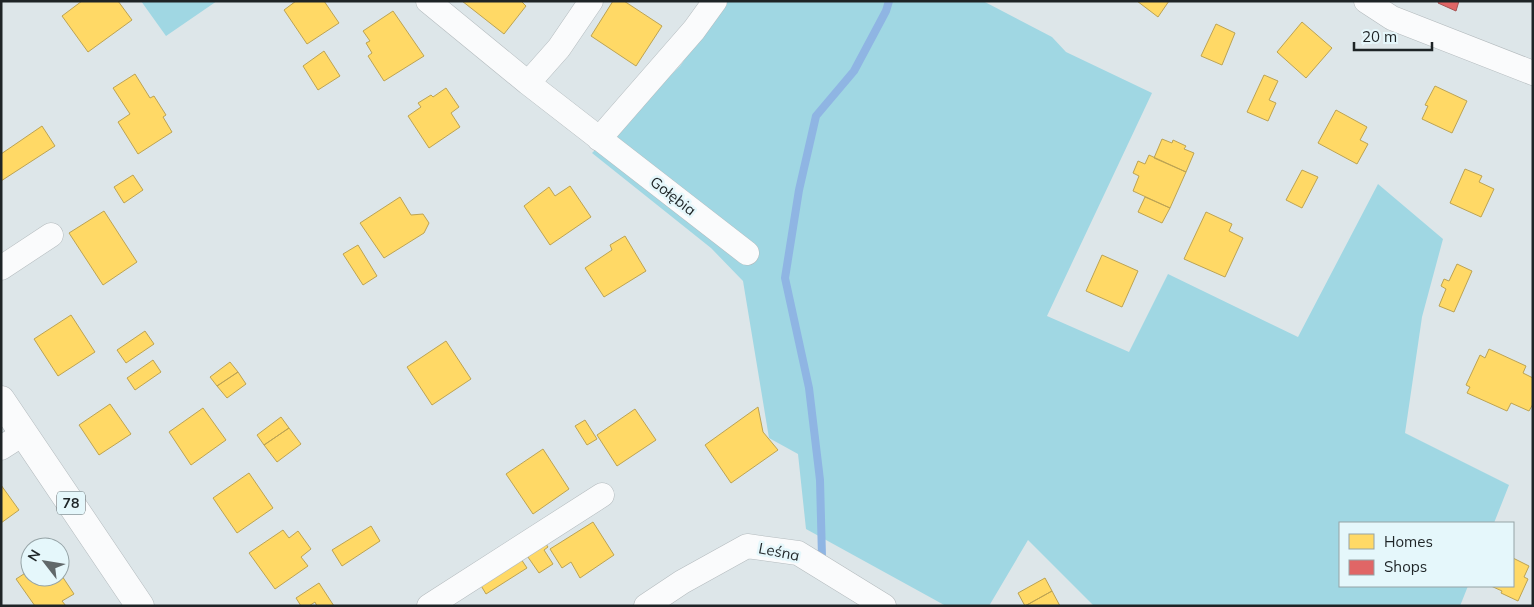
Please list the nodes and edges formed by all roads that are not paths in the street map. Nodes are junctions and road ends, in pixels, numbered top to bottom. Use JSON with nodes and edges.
{"nodes":[{"id":1,"x":428,"y":1,"type":"edge"},
{"id":2,"x":591,"y":1,"type":"edge"},
{"id":3,"x":715,"y":1,"type":"edge"},
{"id":4,"x":1366,"y":1,"type":"edge"},
{"id":5,"x":1533,"y":73,"type":"edge"},
{"id":6,"x":528,"y":83,"type":"junction"},
{"id":7,"x":599,"y":138,"type":"junction"},
{"id":8,"x":51,"y":235,"type":"dead end"},
{"id":9,"x":747,"y":253,"type":"dead end"},
{"id":10,"x":1,"y":268,"type":"edge"},
{"id":11,"x":1,"y":400,"type":"edge"},
{"id":12,"x":24,"y":434,"type":"junction"},
{"id":13,"x":1,"y":448,"type":"edge"},
{"id":14,"x":602,"y":495,"type":"dead end"},
{"id":15,"x":140,"y":606,"type":"edge"},
{"id":16,"x":429,"y":606,"type":"edge"},
{"id":17,"x":646,"y":606,"type":"edge"},
{"id":18,"x":884,"y":606,"type":"edge"}],
"edges":[{"from":1,"to":6,"type":"street","name":"Gołębia"},
{"from":2,"to":6,"type":"street"},
{"from":3,"to":7,"type":"street"},
{"from":4,"to":5,"type":"street"},
{"from":6,"to":7,"type":"street","name":"Gołębia"},
{"from":7,"to":9,"type":"street","name":"Gołębia"},
{"from":8,"to":10,"type":"street"},
{"from":11,"to":12,"type":"main road","number":"78"},
{"from":12,"to":13,"type":"street"},
{"from":12,"to":15,"type":"main road","number":"78"},
{"from":14,"to":16,"type":"street"},
{"from":17,"to":18,"type":"street","name":"Leśna"}]}
